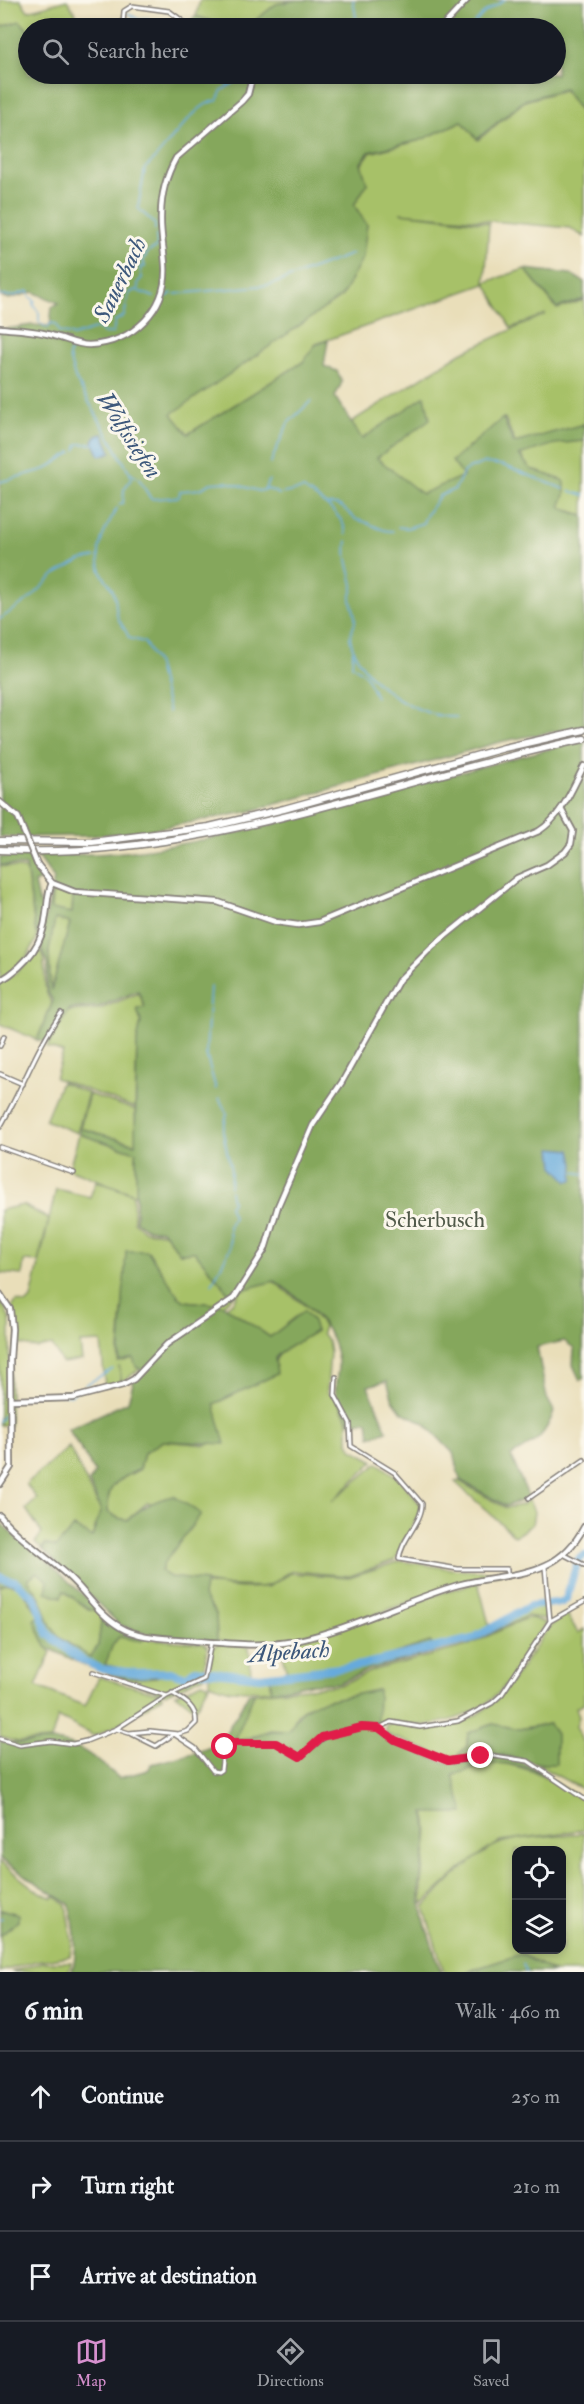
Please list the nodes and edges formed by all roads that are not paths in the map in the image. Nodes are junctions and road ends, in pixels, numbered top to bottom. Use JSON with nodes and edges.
{"nodes":[{"id":1,"x":467,"y":0,"type":"edge"},
{"id":2,"x":123,"y":18,"type":"edge"},
{"id":3,"x":178,"y":18,"type":"edge"},
{"id":4,"x":453,"y":18,"type":"edge"},
{"id":5,"x":251,"y":84,"type":"edge"},
{"id":6,"x":0,"y":328,"type":"edge"},
{"id":7,"x":584,"y":730,"type":"edge"},
{"id":8,"x":584,"y":739,"type":"edge"},
{"id":9,"x":584,"y":766,"type":"edge"},
{"id":10,"x":0,"y":802,"type":"edge"},
{"id":11,"x":561,"y":809,"type":"junction"},
{"id":12,"x":0,"y":841,"type":"edge"},
{"id":13,"x":0,"y":850,"type":"edge"},
{"id":14,"x":52,"y":883,"type":"junction"},
{"id":15,"x":0,"y":981,"type":"edge"},
{"id":16,"x":61,"y":1013,"type":"dead end"},
{"id":17,"x":4,"y":1036,"type":"dead end"},
{"id":18,"x":0,"y":1046,"type":"edge"},
{"id":19,"x":0,"y":1074,"type":"edge"},
{"id":20,"x":23,"y":1084,"type":"junction"},
{"id":21,"x":0,"y":1127,"type":"edge"},
{"id":22,"x":0,"y":1147,"type":"edge"},
{"id":23,"x":74,"y":1173,"type":"dead end"},
{"id":24,"x":0,"y":1294,"type":"edge"},
{"id":25,"x":336,"y":1377,"type":"dead end"},
{"id":26,"x":11,"y":1400,"type":"junction"},
{"id":27,"x":584,"y":1460,"type":"edge"},
{"id":28,"x":0,"y":1484,"type":"edge"},
{"id":29,"x":529,"y":1498,"type":"dead end"},
{"id":30,"x":0,"y":1516,"type":"edge"},
{"id":31,"x":584,"y":1527,"type":"edge"},
{"id":32,"x":565,"y":1555,"type":"junction"},
{"id":33,"x":580,"y":1564,"type":"edge"},
{"id":34,"x":545,"y":1567,"type":"junction"},
{"id":35,"x":507,"y":1576,"type":"junction"},
{"id":36,"x":584,"y":1602,"type":"edge"},
{"id":37,"x":550,"y":1621,"type":"junction"},
{"id":38,"x":211,"y":1642,"type":"junction"},
{"id":39,"x":93,"y":1672,"type":"dead end"},
{"id":40,"x":172,"y":1693,"type":"junction"},
{"id":41,"x":167,"y":1696,"type":"junction"},
{"id":42,"x":379,"y":1728,"type":"junction"},
{"id":43,"x":116,"y":1729,"type":"junction"},
{"id":44,"x":130,"y":1733,"type":"junction"},
{"id":45,"x":174,"y":1734,"type":"junction"},
{"id":46,"x":0,"y":1740,"type":"edge"},
{"id":47,"x":584,"y":1798,"type":"edge"}],
"edges":[{"from":1,"to":4,"type":"street"},
{"from":2,"to":3,"type":"street"},
{"from":5,"to":6,"type":"street"},
{"from":7,"to":12,"type":"highway"},
{"from":8,"to":13,"type":"highway"},
{"from":9,"to":11,"type":"street"},
{"from":10,"to":14,"type":"street","bridge":true},
{"from":11,"to":14,"type":"street"},
{"from":11,"to":26,"type":"street"},
{"from":14,"to":15,"type":"street"},
{"from":16,"to":20,"type":"street"},
{"from":17,"to":18,"type":"street"},
{"from":19,"to":20,"type":"street"},
{"from":20,"to":21,"type":"street"},
{"from":22,"to":23,"type":"street"},
{"from":24,"to":26,"type":"street"},
{"from":25,"to":35,"type":"street"},
{"from":26,"to":28,"type":"street"},
{"from":27,"to":29,"type":"street"},
{"from":30,"to":38,"type":"street"},
{"from":31,"to":32,"type":"street"},
{"from":32,"to":33,"type":"street"},
{"from":32,"to":34,"type":"street"},
{"from":34,"to":35,"type":"street"},
{"from":34,"to":37,"type":"street"},
{"from":35,"to":38,"type":"street"},
{"from":36,"to":37,"type":"street"},
{"from":37,"to":42,"type":"street"},
{"from":38,"to":40,"type":"street"},
{"from":39,"to":41,"type":"street"},
{"from":40,"to":41,"type":"street"},
{"from":40,"to":45,"type":"street"},
{"from":41,"to":43,"type":"street"},
{"from":42,"to":45,"type":"street"},
{"from":42,"to":47,"type":"street"},
{"from":43,"to":44,"type":"street"},
{"from":43,"to":46,"type":"street"},
{"from":44,"to":45,"type":"street"},
{"from":44,"to":45,"type":"street"}]}
